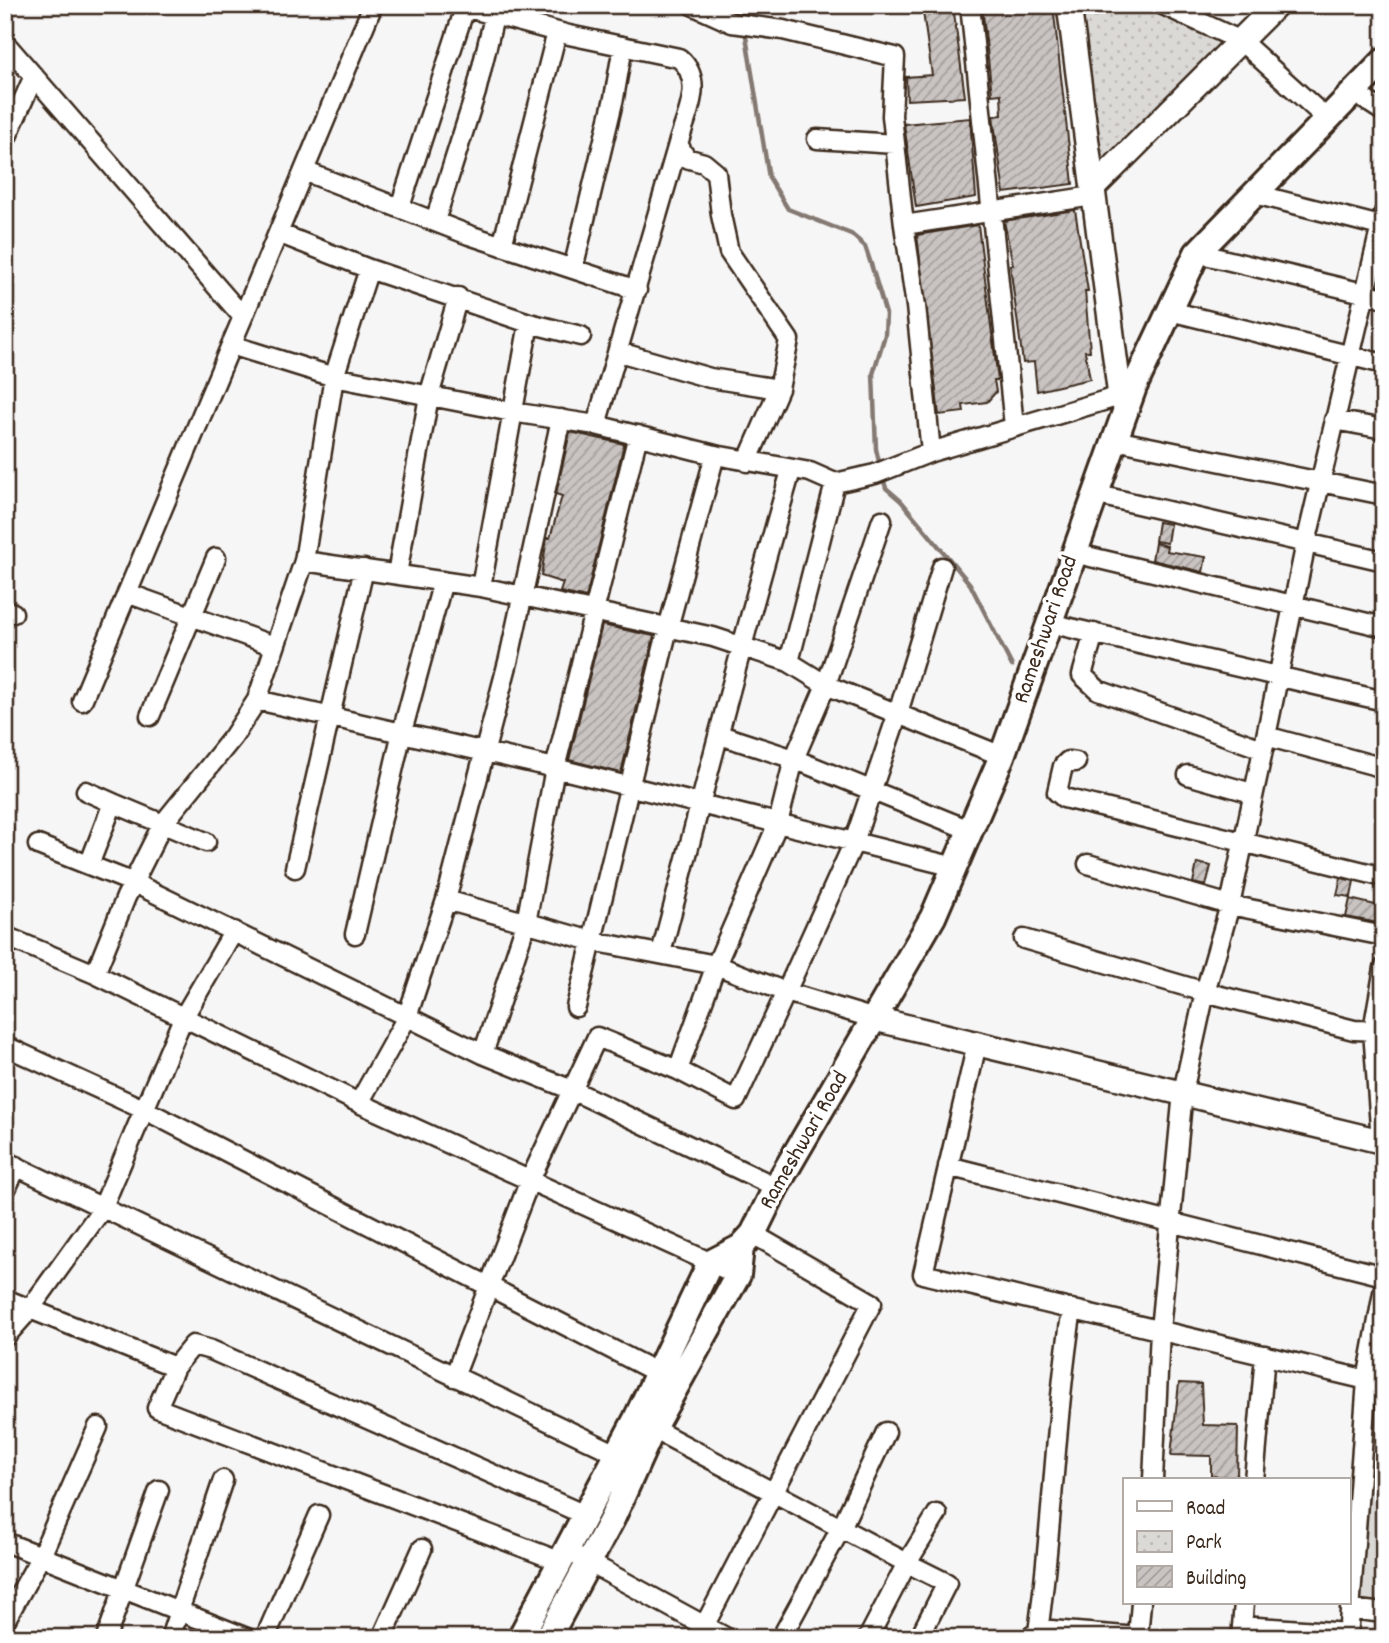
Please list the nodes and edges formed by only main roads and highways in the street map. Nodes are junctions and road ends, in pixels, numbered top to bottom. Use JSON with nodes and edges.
{"nodes":[{"id":1,"x":1384,"y":61,"type":"edge"},
{"id":2,"x":747,"y":1240,"type":"junction"},
{"id":3,"x":644,"y":1424,"type":"junction"},
{"id":4,"x":520,"y":1638,"type":"edge"},
{"id":5,"x":548,"y":1638,"type":"edge"}],
"edges":[{"from":1,"to":2,"type":"main road","name":"Rameshwari Road"},
{"from":2,"to":3,"type":"main road","name":"Rameshwari Road"},
{"from":2,"to":3,"type":"main road"},
{"from":3,"to":4,"type":"main road"},
{"from":3,"to":5,"type":"main road"}]}
